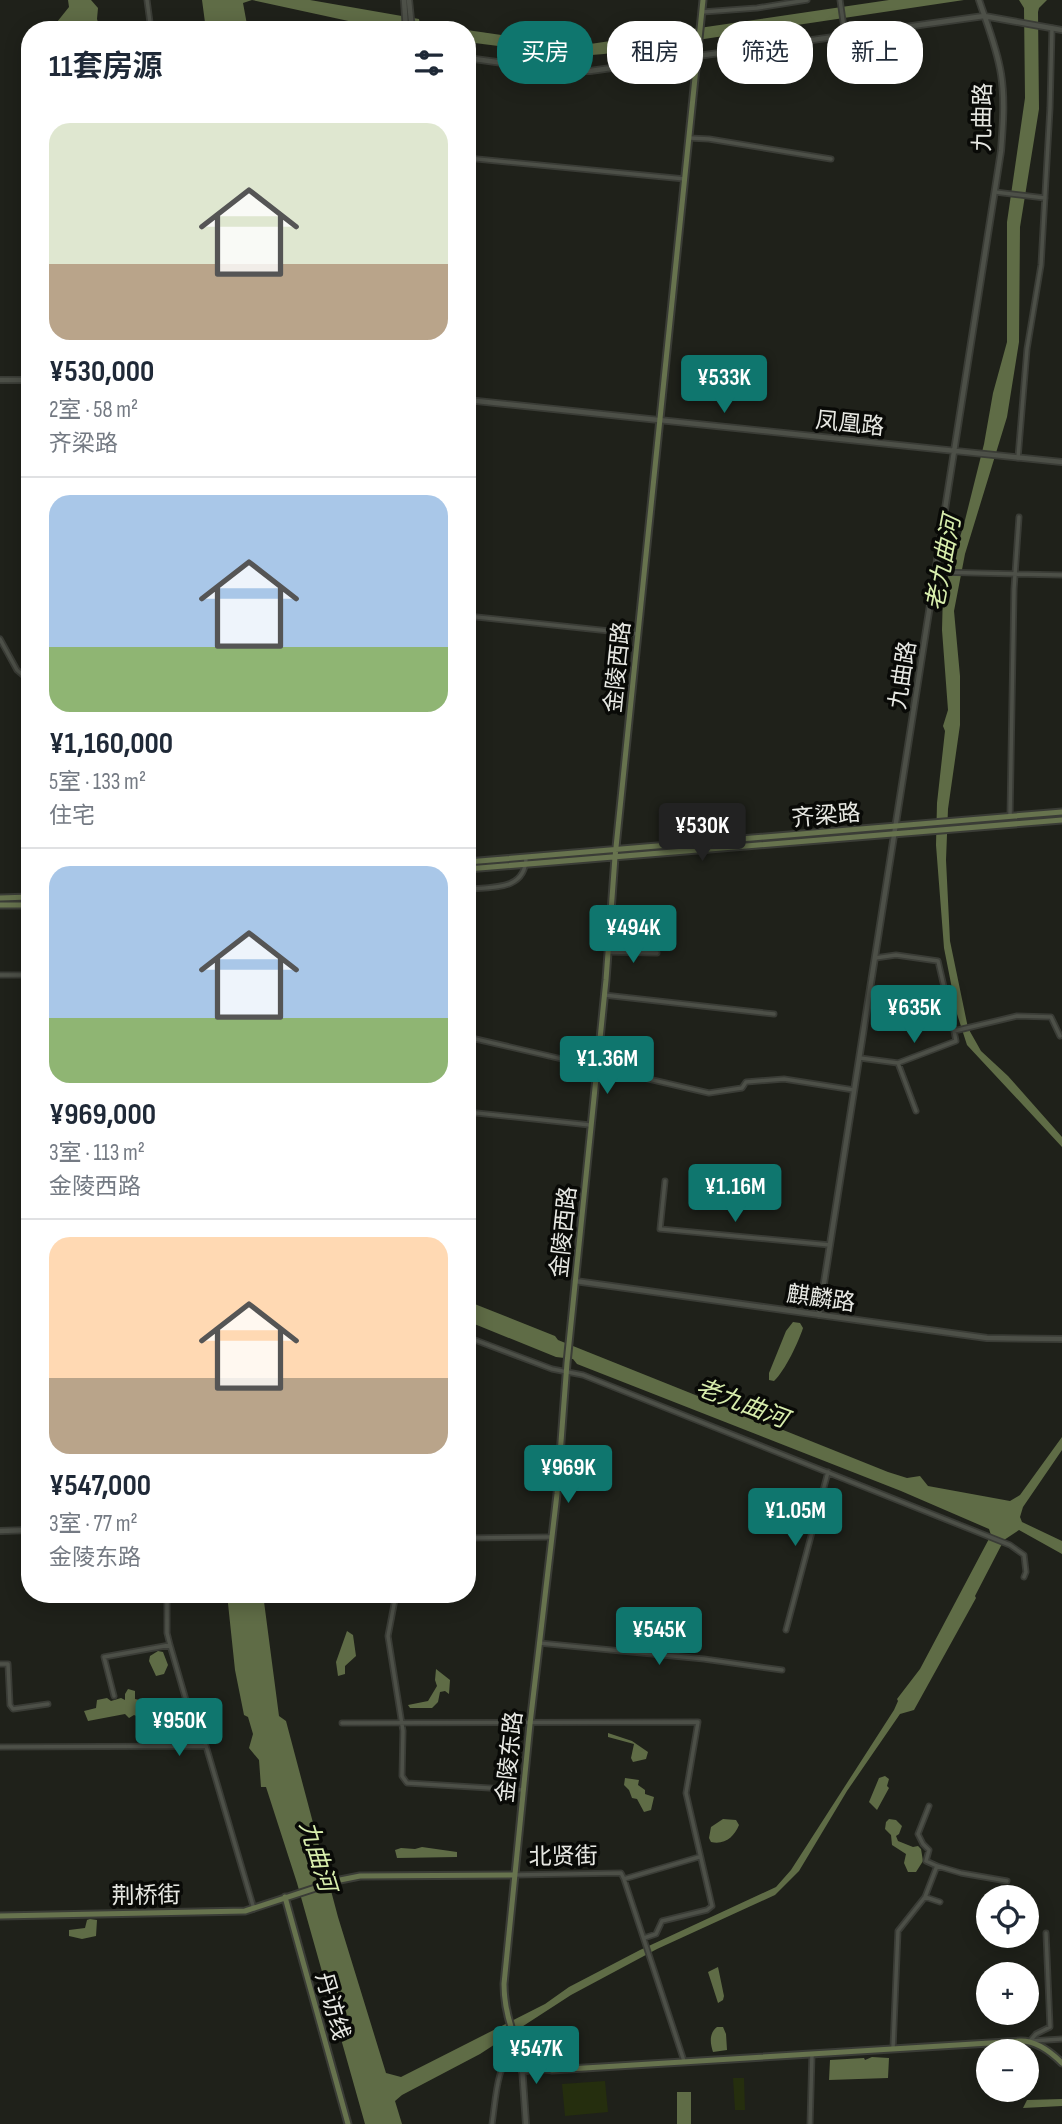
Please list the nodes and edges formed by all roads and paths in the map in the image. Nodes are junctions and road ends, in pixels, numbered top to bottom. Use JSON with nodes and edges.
{"nodes":[{"id":1,"x":146,"y":0,"type":"edge"},
{"id":2,"x":404,"y":0,"type":"edge"},
{"id":3,"x":409,"y":0,"type":"edge"},
{"id":4,"x":703,"y":0,"type":"edge"},
{"id":5,"x":807,"y":0,"type":"edge"},
{"id":6,"x":979,"y":0,"type":"edge"},
{"id":7,"x":840,"y":1,"type":"edge"},
{"id":8,"x":701,"y":15,"type":"junction"},
{"id":9,"x":408,"y":16,"type":"junction"},
{"id":10,"x":984,"y":16,"type":"junction"},
{"id":11,"x":150,"y":21,"type":"edge"},
{"id":12,"x":407,"y":21,"type":"edge"},
{"id":13,"x":409,"y":21,"type":"edge"},
{"id":14,"x":700,"y":21,"type":"edge"},
{"id":15,"x":843,"y":21,"type":"edge"},
{"id":16,"x":923,"y":24,"type":"edge"},
{"id":17,"x":1052,"y":28,"type":"junction"},
{"id":18,"x":1062,"y":30,"type":"edge"},
{"id":19,"x":827,"y":38,"type":"edge"},
{"id":20,"x":703,"y":56,"type":"edge"},
{"id":21,"x":476,"y":59,"type":"edge"},
{"id":22,"x":607,"y":68,"type":"edge"},
{"id":23,"x":694,"y":84,"type":"edge"},
{"id":24,"x":689,"y":138,"type":"junction"},
{"id":25,"x":476,"y":159,"type":"edge"},
{"id":26,"x":831,"y":159,"type":"dead end"},
{"id":27,"x":685,"y":179,"type":"junction"},
{"id":28,"x":994,"y":192,"type":"junction"},
{"id":29,"x":1045,"y":198,"type":"junction"},
{"id":30,"x":0,"y":380,"type":"edge"},
{"id":31,"x":21,"y":380,"type":"edge"},
{"id":32,"x":476,"y":401,"type":"edge"},
{"id":33,"x":661,"y":422,"type":"junction"},
{"id":34,"x":955,"y":452,"type":"junction"},
{"id":35,"x":1018,"y":459,"type":"junction"},
{"id":36,"x":1062,"y":462,"type":"edge"},
{"id":37,"x":1019,"y":517,"type":"dead end"},
{"id":38,"x":936,"y":572,"type":"junction"},
{"id":39,"x":1016,"y":574,"type":"junction"},
{"id":40,"x":1062,"y":575,"type":"edge"},
{"id":41,"x":476,"y":616,"type":"edge"},
{"id":42,"x":638,"y":634,"type":"junction"},
{"id":43,"x":0,"y":639,"type":"edge"},
{"id":44,"x":21,"y":673,"type":"edge"},
{"id":45,"x":1055,"y":813,"type":"junction"},
{"id":46,"x":1062,"y":813,"type":"edge"},
{"id":47,"x":1010,"y":817,"type":"junction"},
{"id":48,"x":1059,"y":820,"type":"edge"},
{"id":49,"x":896,"y":826,"type":"junction"},
{"id":50,"x":950,"y":826,"type":"junction"},
{"id":51,"x":895,"y":834,"type":"junction"},
{"id":52,"x":616,"y":849,"type":"junction"},
{"id":53,"x":615,"y":857,"type":"junction"},
{"id":54,"x":526,"y":860,"type":"junction"},
{"id":55,"x":476,"y":862,"type":"edge"},
{"id":56,"x":476,"y":868,"type":"edge"},
{"id":57,"x":476,"y":888,"type":"edge"},
{"id":58,"x":21,"y":897,"type":"edge"},
{"id":59,"x":0,"y":898,"type":"edge"},
{"id":60,"x":0,"y":905,"type":"edge"},
{"id":61,"x":21,"y":905,"type":"edge"},
{"id":62,"x":609,"y":952,"type":"junction"},
{"id":63,"x":657,"y":953,"type":"dead end"},
{"id":64,"x":875,"y":958,"type":"junction"},
{"id":65,"x":0,"y":975,"type":"edge"},
{"id":66,"x":21,"y":975,"type":"edge"},
{"id":67,"x":604,"y":995,"type":"junction"},
{"id":68,"x":774,"y":1014,"type":"dead end"},
{"id":69,"x":955,"y":1031,"type":"junction"},
{"id":70,"x":1060,"y":1036,"type":"dead end"},
{"id":71,"x":476,"y":1039,"type":"edge"},
{"id":72,"x":859,"y":1058,"type":"junction"},
{"id":73,"x":898,"y":1063,"type":"junction"},
{"id":74,"x":597,"y":1066,"type":"junction"},
{"id":75,"x":854,"y":1090,"type":"junction"},
{"id":76,"x":916,"y":1111,"type":"dead end"},
{"id":77,"x":476,"y":1113,"type":"edge"},
{"id":78,"x":591,"y":1125,"type":"junction"},
{"id":79,"x":665,"y":1181,"type":"dead end"},
{"id":80,"x":830,"y":1245,"type":"junction"},
{"id":81,"x":575,"y":1281,"type":"junction"},
{"id":82,"x":819,"y":1315,"type":"junction"},
{"id":83,"x":1062,"y":1339,"type":"edge"},
{"id":84,"x":476,"y":1340,"type":"edge"},
{"id":85,"x":566,"y":1372,"type":"junction"},
{"id":86,"x":828,"y":1472,"type":"junction"},
{"id":87,"x":21,"y":1530,"type":"edge"},
{"id":88,"x":0,"y":1531,"type":"edge"},
{"id":89,"x":550,"y":1537,"type":"junction"},
{"id":90,"x":476,"y":1538,"type":"edge"},
{"id":91,"x":1024,"y":1577,"type":"dead end"},
{"id":92,"x":167,"y":1603,"type":"edge"},
{"id":93,"x":394,"y":1603,"type":"edge"},
{"id":94,"x":786,"y":1630,"type":"dead end"},
{"id":95,"x":539,"y":1643,"type":"junction"},
{"id":96,"x":170,"y":1645,"type":"junction"},
{"id":97,"x":0,"y":1664,"type":"edge"},
{"id":98,"x":782,"y":1670,"type":"dead end"},
{"id":99,"x":114,"y":1696,"type":"dead end"},
{"id":100,"x":48,"y":1704,"type":"dead end"},
{"id":101,"x":342,"y":1723,"type":"dead end"},
{"id":102,"x":401,"y":1723,"type":"junction"},
{"id":103,"x":530,"y":1724,"type":"junction"},
{"id":104,"x":0,"y":1746,"type":"edge"},
{"id":105,"x":205,"y":1746,"type":"junction"},
{"id":106,"x":523,"y":1790,"type":"junction"},
{"id":107,"x":929,"y":1806,"type":"dead end"},
{"id":108,"x":699,"y":1857,"type":"junction"},
{"id":109,"x":937,"y":1866,"type":"junction"},
{"id":110,"x":515,"y":1875,"type":"junction"},
{"id":111,"x":624,"y":1878,"type":"junction"},
{"id":112,"x":1007,"y":1881,"type":"dead end"},
{"id":113,"x":287,"y":1896,"type":"junction"},
{"id":114,"x":925,"y":1897,"type":"junction"},
{"id":115,"x":940,"y":1902,"type":"dead end"},
{"id":116,"x":254,"y":1909,"type":"junction"},
{"id":117,"x":0,"y":1916,"type":"edge"},
{"id":118,"x":1046,"y":1933,"type":"dead end"},
{"id":119,"x":645,"y":1941,"type":"junction"},
{"id":120,"x":1032,"y":2039,"type":"edge"},
{"id":121,"x":1062,"y":2039,"type":"edge"},
{"id":122,"x":1039,"y":2040,"type":"edge"},
{"id":123,"x":976,"y":2044,"type":"edge"},
{"id":124,"x":519,"y":2046,"type":"junction"},
{"id":125,"x":1039,"y":2046,"type":"edge"},
{"id":126,"x":893,"y":2048,"type":"junction"},
{"id":127,"x":812,"y":2053,"type":"junction"},
{"id":128,"x":684,"y":2061,"type":"junction"},
{"id":129,"x":1062,"y":2063,"type":"edge"},
{"id":130,"x":539,"y":2068,"type":"junction"},
{"id":131,"x":522,"y":2072,"type":"junction"},
{"id":132,"x":348,"y":2124,"type":"edge"},
{"id":133,"x":492,"y":2124,"type":"edge"},
{"id":134,"x":526,"y":2124,"type":"edge"},
{"id":135,"x":810,"y":2124,"type":"edge"}],
"edges":[{"from":1,"to":11,"type":"street"},
{"from":2,"to":9,"type":"street"},
{"from":3,"to":9,"type":"street"},
{"from":4,"to":8,"type":"main road","name":"金陵西路"},
{"from":5,"to":8,"type":"street"},
{"from":6,"to":10,"type":"street","name":"九曲路"},
{"from":7,"to":15,"type":"street"},
{"from":8,"to":14,"type":"main road","name":"金陵西路"},
{"from":9,"to":12,"type":"street"},
{"from":9,"to":13,"type":"street"},
{"from":10,"to":16,"type":"street"},
{"from":10,"to":17,"type":"street"},
{"from":10,"to":28,"type":"street","name":"九曲路"},
{"from":17,"to":18,"type":"street"},
{"from":17,"to":29,"type":"street"},
{"from":19,"to":20,"type":"street"},
{"from":21,"to":22,"type":"street"},
{"from":23,"to":24,"type":"main road","name":"金陵西路"},
{"from":24,"to":26,"type":"street"},
{"from":24,"to":27,"type":"main road","name":"金陵西路"},
{"from":25,"to":27,"type":"street"},
{"from":27,"to":33,"type":"main road","name":"金陵西路"},
{"from":28,"to":29,"type":"street"},
{"from":28,"to":34,"type":"street","name":"九曲路"},
{"from":29,"to":35,"type":"street"},
{"from":30,"to":31,"type":"street"},
{"from":32,"to":33,"type":"street","name":"凤凰路"},
{"from":33,"to":34,"type":"street","name":"凤凰路"},
{"from":33,"to":42,"type":"main road","name":"金陵西路"},
{"from":34,"to":35,"type":"street","name":"凤凰路"},
{"from":34,"to":38,"type":"street","name":"九曲路"},
{"from":35,"to":36,"type":"street","name":"凤凰路"},
{"from":37,"to":39,"type":"street"},
{"from":38,"to":39,"type":"street"},
{"from":38,"to":49,"type":"street","name":"九曲路"},
{"from":39,"to":40,"type":"street"},
{"from":39,"to":47,"type":"street"},
{"from":41,"to":42,"type":"street"},
{"from":42,"to":52,"type":"main road","name":"金陵西路"},
{"from":43,"to":44,"type":"street"},
{"from":45,"to":46,"type":"main road","name":"齐梁路"},
{"from":45,"to":47,"type":"main road","name":"齐梁路"},
{"from":45,"to":48,"type":"main road"},
{"from":47,"to":50,"type":"main road","name":"齐梁路"},
{"from":48,"to":50,"type":"main road","name":"齐梁路"},
{"from":49,"to":50,"type":"main road","name":"齐梁路"},
{"from":49,"to":51,"type":"street","name":"九曲路"},
{"from":49,"to":52,"type":"main road","name":"齐梁路"},
{"from":50,"to":51,"type":"main road","name":"齐梁路"},
{"from":51,"to":53,"type":"main road","name":"齐梁路"},
{"from":51,"to":64,"type":"street","name":"九曲路"},
{"from":52,"to":53,"type":"main road","name":"金陵西路"},
{"from":52,"to":54,"type":"main road","name":"齐梁路"},
{"from":53,"to":54,"type":"main road","name":"齐梁路"},
{"from":53,"to":62,"type":"main road","name":"金陵西路"},
{"from":54,"to":55,"type":"main road","name":"齐梁路"},
{"from":54,"to":56,"type":"main road","name":"齐梁路"},
{"from":54,"to":57,"type":"street"},
{"from":58,"to":59,"type":"main road"},
{"from":60,"to":61,"type":"main road"},
{"from":62,"to":63,"type":"street"},
{"from":62,"to":67,"type":"main road","name":"金陵西路"},
{"from":64,"to":69,"type":"street"},
{"from":64,"to":72,"type":"street","name":"九曲路"},
{"from":65,"to":66,"type":"street"},
{"from":67,"to":68,"type":"street"},
{"from":67,"to":74,"type":"main road","name":"金陵西路"},
{"from":69,"to":70,"type":"street"},
{"from":69,"to":73,"type":"street"},
{"from":71,"to":74,"type":"street"},
{"from":72,"to":73,"type":"street"},
{"from":72,"to":75,"type":"street","name":"九曲路"},
{"from":73,"to":76,"type":"street"},
{"from":74,"to":75,"type":"street"},
{"from":74,"to":78,"type":"main road","name":"金陵西路"},
{"from":75,"to":80,"type":"street","name":"九曲路"},
{"from":77,"to":78,"type":"street"},
{"from":78,"to":81,"type":"main road","name":"金陵西路"},
{"from":79,"to":80,"type":"street"},
{"from":80,"to":82,"type":"street","name":"九曲路"},
{"from":81,"to":82,"type":"street","name":"麒麟路"},
{"from":81,"to":85,"type":"main road","name":"金陵西路"},
{"from":82,"to":83,"type":"street","name":"麒麟路"},
{"from":84,"to":85,"type":"street"},
{"from":85,"to":86,"type":"street"},
{"from":85,"to":89,"type":"main road"},
{"from":86,"to":91,"type":"street"},
{"from":86,"to":94,"type":"street"},
{"from":87,"to":88,"type":"street"},
{"from":89,"to":90,"type":"street"},
{"from":89,"to":95,"type":"main road"},
{"from":92,"to":96,"type":"street"},
{"from":93,"to":102,"type":"street"},
{"from":95,"to":98,"type":"street"},
{"from":95,"to":103,"type":"main road","name":"金陵东路"},
{"from":96,"to":99,"type":"street"},
{"from":96,"to":105,"type":"street"},
{"from":97,"to":100,"type":"street"},
{"from":101,"to":102,"type":"street"},
{"from":102,"to":103,"type":"street"},
{"from":102,"to":106,"type":"street"},
{"from":103,"to":106,"type":"main road","name":"金陵东路"},
{"from":103,"to":108,"type":"street"},
{"from":104,"to":105,"type":"street"},
{"from":105,"to":116,"type":"street"},
{"from":106,"to":110,"type":"main road","name":"金陵东路"},
{"from":107,"to":109,"type":"street"},
{"from":108,"to":111,"type":"street"},
{"from":108,"to":119,"type":"street"},
{"from":109,"to":112,"type":"street"},
{"from":109,"to":114,"type":"street"},
{"from":110,"to":111,"type":"street","name":"北贤街"},
{"from":110,"to":113,"type":"main road","name":"荆桥街"},
{"from":110,"to":124,"type":"main road","name":"金陵东路"},
{"from":111,"to":119,"type":"street","name":"北贤街"},
{"from":113,"to":116,"type":"main road","name":"荆桥街"},
{"from":113,"to":132,"type":"main road","name":"丹访线"},
{"from":114,"to":115,"type":"street"},
{"from":114,"to":126,"type":"street"},
{"from":116,"to":117,"type":"main road","name":"荆桥街"},
{"from":118,"to":120,"type":"street"},
{"from":119,"to":128,"type":"street","name":"北贤街"},
{"from":121,"to":122,"type":"street"},
{"from":123,"to":126,"type":"main road"},
{"from":124,"to":130,"type":"main road"},
{"from":124,"to":131,"type":"street"},
{"from":124,"to":133,"type":"street"},
{"from":125,"to":129,"type":"main road"},
{"from":126,"to":127,"type":"main road"},
{"from":127,"to":128,"type":"main road"},
{"from":127,"to":135,"type":"street"},
{"from":128,"to":130,"type":"main road"},
{"from":130,"to":131,"type":"street"},
{"from":131,"to":134,"type":"street"}]}
